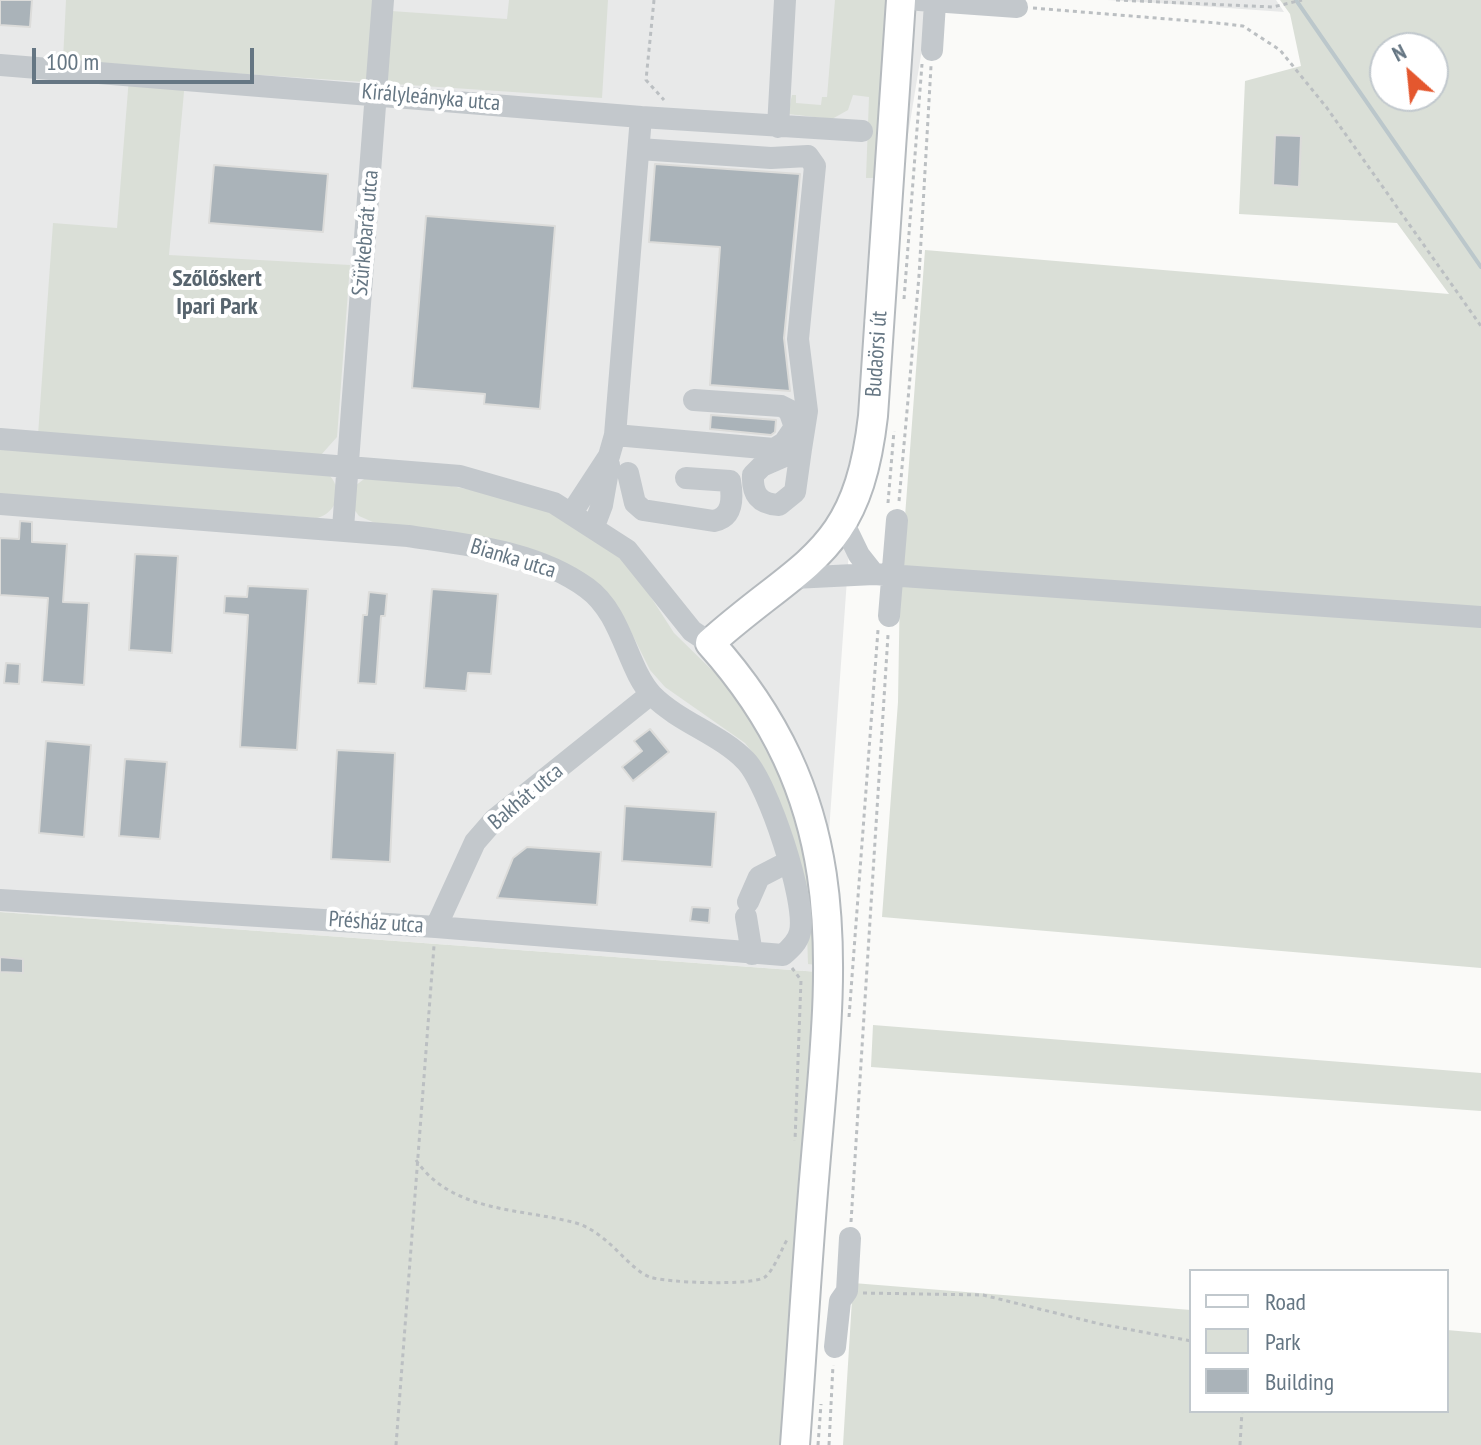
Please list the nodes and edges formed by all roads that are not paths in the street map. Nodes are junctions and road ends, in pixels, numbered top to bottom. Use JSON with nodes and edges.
{"nodes":[{"id":1,"x":383,"y":0,"type":"edge"},
{"id":2,"x":785,"y":0,"type":"edge"},
{"id":3,"x":901,"y":0,"type":"edge"},
{"id":4,"x":927,"y":1,"type":"edge"},
{"id":5,"x":1017,"y":7,"type":"road end"},
{"id":6,"x":927,"y":50,"type":"road end"},
{"id":7,"x":0,"y":65,"type":"edge"},
{"id":8,"x":378,"y":93,"type":"junction"},
{"id":9,"x":641,"y":117,"type":"junction"},
{"id":10,"x":778,"y":127,"type":"junction"},
{"id":11,"x":862,"y":131,"type":"dead end"},
{"id":12,"x":639,"y":149,"type":"junction"},
{"id":13,"x":694,"y":400,"type":"dead end"},
{"id":14,"x":0,"y":439,"type":"edge"},
{"id":15,"x":612,"y":445,"type":"junction"},
{"id":16,"x":801,"y":449,"type":"dead end"},
{"id":17,"x":348,"y":466,"type":"junction"},
{"id":18,"x":628,"y":473,"type":"dead end"},
{"id":19,"x":686,"y":478,"type":"dead end"},
{"id":20,"x":0,"y":504,"type":"edge"},
{"id":21,"x":571,"y":514,"type":"junction"},
{"id":22,"x":892,"y":516,"type":"road end"},
{"id":23,"x":844,"y":524,"type":"junction"},
{"id":24,"x":594,"y":526,"type":"junction"},
{"id":25,"x":343,"y":528,"type":"junction"},
{"id":26,"x":883,"y":575,"type":"junction"},
{"id":27,"x":793,"y":578,"type":"junction"},
{"id":28,"x":1481,"y":617,"type":"edge"},
{"id":29,"x":884,"y":619,"type":"road end"},
{"id":30,"x":710,"y":643,"type":"junction"},
{"id":31,"x":651,"y":694,"type":"junction"},
{"id":32,"x":788,"y":862,"type":"junction"},
{"id":33,"x":0,"y":900,"type":"edge"},
{"id":34,"x":436,"y":927,"type":"junction"},
{"id":35,"x":752,"y":954,"type":"junction"},
{"id":36,"x":850,"y":1238,"type":"road end"},
{"id":37,"x":806,"y":1299,"type":"junction"},
{"id":38,"x":840,"y":1301,"type":"junction"},
{"id":39,"x":835,"y":1347,"type":"road end"},
{"id":40,"x":795,"y":1445,"type":"edge"}],
"edges":[{"from":1,"to":8,"type":"street","name":"Szürkebarát utca"},
{"from":2,"to":10,"type":"street"},
{"from":3,"to":23,"type":"main road","name":"Budaörsi út"},
{"from":4,"to":5,"type":"street"},
{"from":4,"to":6,"type":"street"},
{"from":7,"to":8,"type":"street","name":"Királyleányka utca"},
{"from":8,"to":9,"type":"street","name":"Királyleányka utca"},
{"from":8,"to":17,"type":"street","name":"Szürkebarát utca"},
{"from":9,"to":10,"type":"street","name":"Királyleányka utca"},
{"from":9,"to":12,"type":"street"},
{"from":10,"to":11,"type":"street","name":"Királyleányka utca"},
{"from":12,"to":15,"type":"street"},
{"from":12,"to":16,"type":"street"},
{"from":13,"to":15,"type":"street"},
{"from":14,"to":17,"type":"street"},
{"from":15,"to":21,"type":"street"},
{"from":15,"to":24,"type":"street"},
{"from":17,"to":21,"type":"street"},
{"from":17,"to":25,"type":"street","name":"Szürkebarát utca"},
{"from":18,"to":19,"type":"street"},
{"from":20,"to":25,"type":"street","name":"Bianka utca"},
{"from":21,"to":24,"type":"street"},
{"from":22,"to":26,"type":"street"},
{"from":23,"to":26,"type":"street"},
{"from":23,"to":27,"type":"main road","name":"Budaörsi út"},
{"from":24,"to":30,"type":"street"},
{"from":25,"to":31,"type":"street","name":"Bianka utca"},
{"from":26,"to":27,"type":"street"},
{"from":26,"to":28,"type":"street"},
{"from":26,"to":29,"type":"street"},
{"from":27,"to":30,"type":"main road","name":"Budaörsi út"},
{"from":30,"to":37,"type":"main road"},
{"from":31,"to":32,"type":"street","name":"Bianka utca"},
{"from":31,"to":34,"type":"street","name":"Bakhát utca"},
{"from":32,"to":35,"type":"street"},
{"from":32,"to":35,"type":"street","name":"Bianka utca"},
{"from":33,"to":34,"type":"street","name":"Présház utca"},
{"from":34,"to":35,"type":"street","name":"Présház utca"},
{"from":36,"to":38,"type":"street"},
{"from":37,"to":38,"type":"street"},
{"from":37,"to":40,"type":"main road"},
{"from":38,"to":39,"type":"street"}]}
